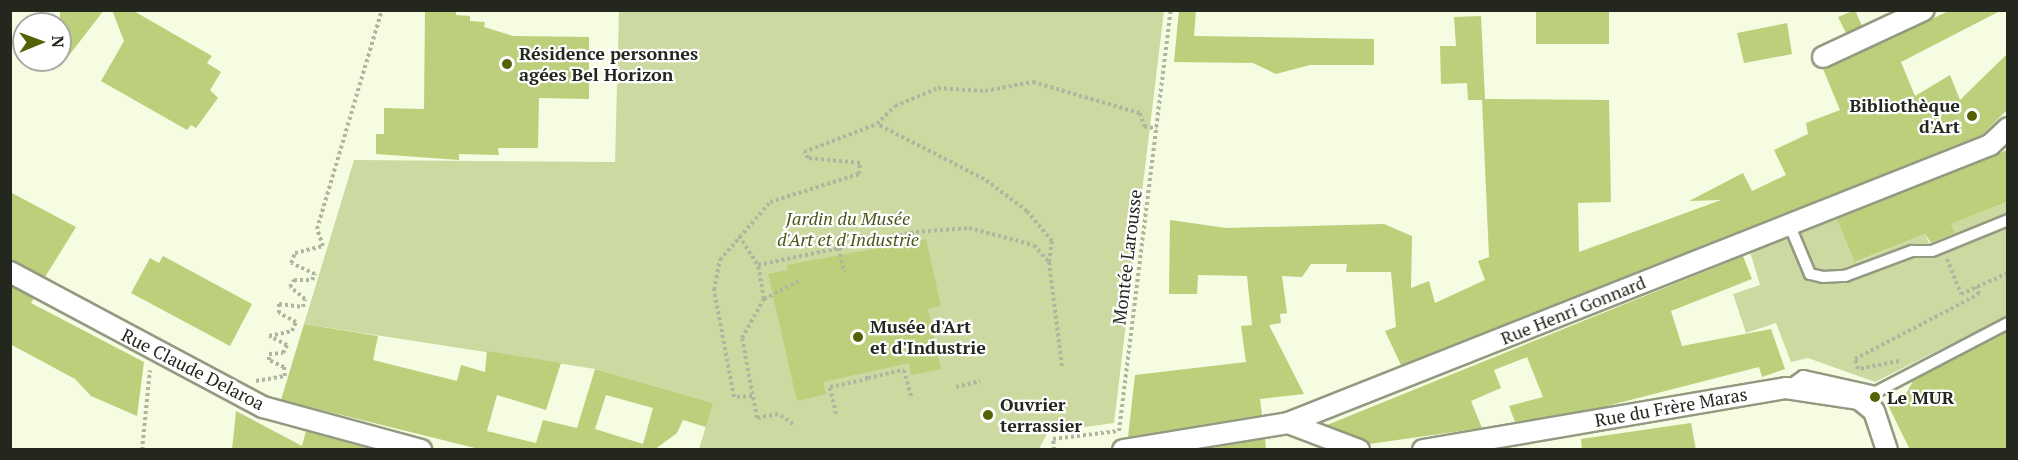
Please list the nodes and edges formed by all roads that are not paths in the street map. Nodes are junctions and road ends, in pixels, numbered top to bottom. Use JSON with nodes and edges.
{"nodes":[{"id":1,"x":1924,"y":10,"type":"edge"},
{"id":2,"x":1823,"y":57,"type":"dead end"},
{"id":3,"x":2007,"y":128,"type":"edge"},
{"id":4,"x":2007,"y":220,"type":"edge"},
{"id":5,"x":1789,"y":224,"type":"junction"},
{"id":6,"x":10,"y":272,"type":"edge"},
{"id":7,"x":2007,"y":323,"type":"edge"},
{"id":8,"x":1785,"y":388,"type":"junction"},
{"id":9,"x":1288,"y":423,"type":"junction"},
{"id":10,"x":421,"y":450,"type":"edge"},
{"id":11,"x":1123,"y":450,"type":"edge"},
{"id":12,"x":1359,"y":450,"type":"edge"},
{"id":13,"x":1423,"y":450,"type":"edge"},
{"id":14,"x":1887,"y":450,"type":"edge"}],
"edges":[{"from":1,"to":2,"type":"street"},
{"from":3,"to":5,"type":"street","name":"Rue Henri Gonnard"},
{"from":4,"to":5,"type":"lane"},
{"from":5,"to":9,"type":"street","name":"Rue Henri Gonnard"},
{"from":6,"to":10,"type":"street","name":"Rue Claude Delaroa"},
{"from":7,"to":8,"type":"lane"},
{"from":8,"to":13,"type":"street","name":"Rue du Frère Maras"},
{"from":8,"to":14,"type":"street","name":"Rue du Frère Maras"},
{"from":9,"to":11,"type":"street","name":"Rue Henri Gonnard"},
{"from":9,"to":12,"type":"street"}]}
